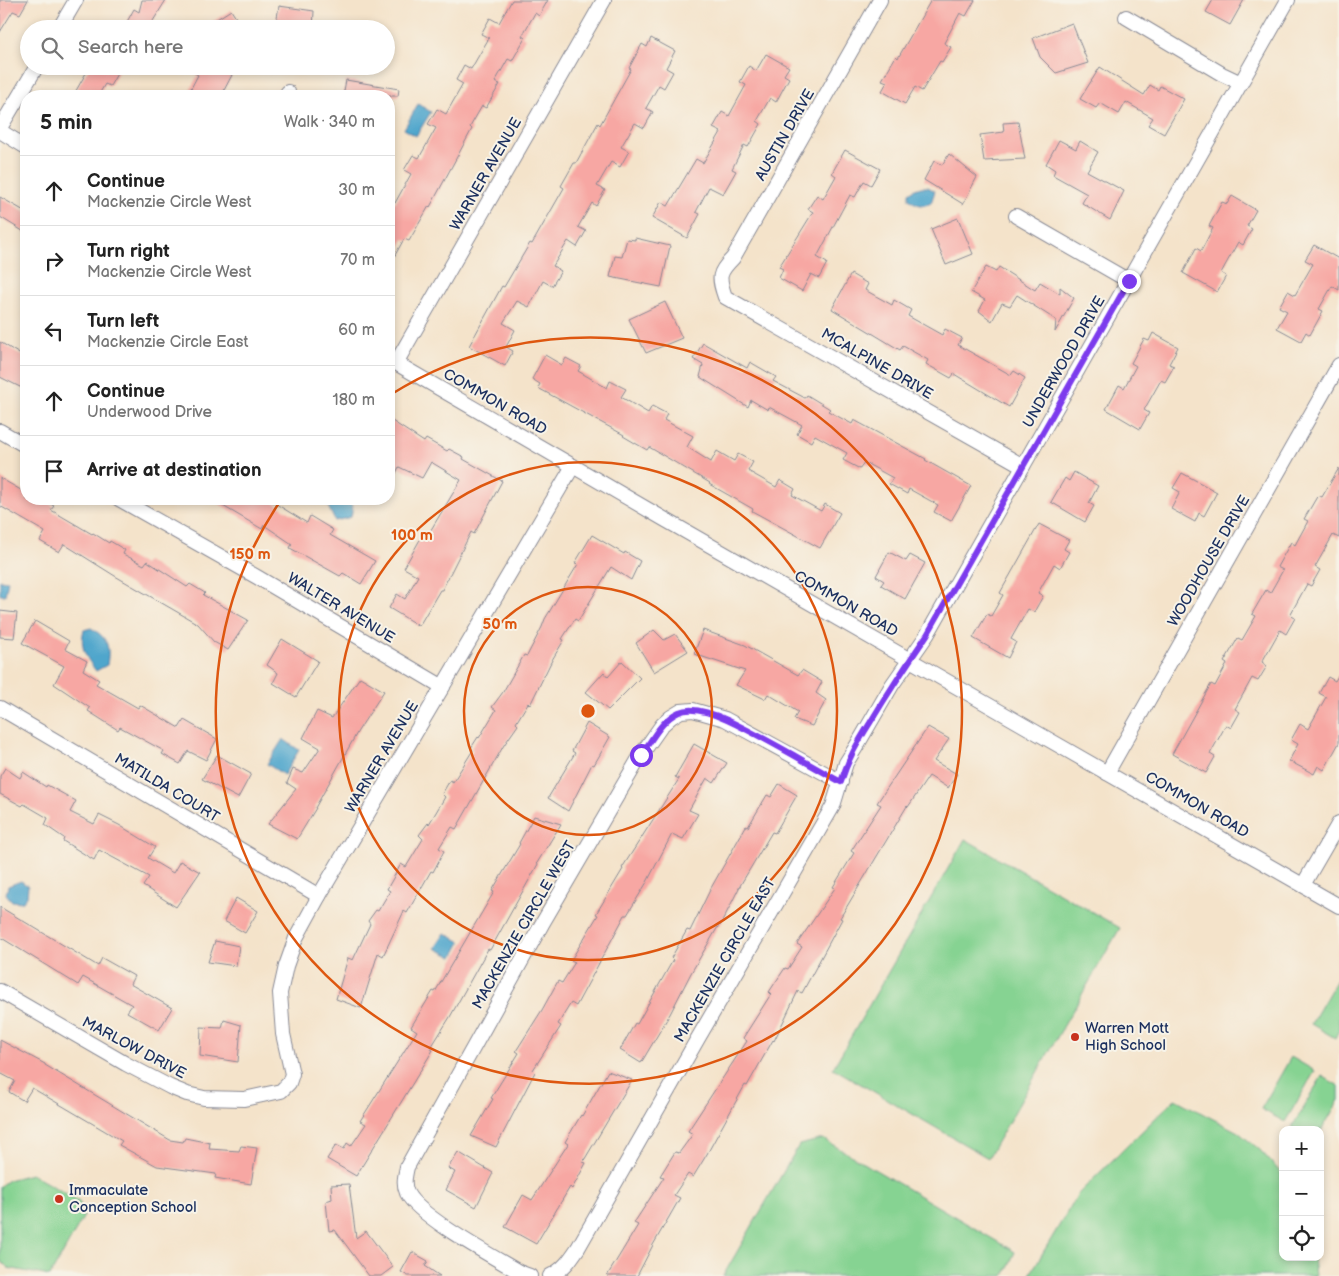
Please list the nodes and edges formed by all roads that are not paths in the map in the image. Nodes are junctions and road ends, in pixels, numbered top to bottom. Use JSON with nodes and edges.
{"nodes":[{"id":1,"x":76,"y":0,"type":"edge"},
{"id":2,"x":604,"y":0,"type":"edge"},
{"id":3,"x":880,"y":0,"type":"edge"},
{"id":4,"x":1288,"y":0,"type":"edge"},
{"id":5,"x":1126,"y":16,"type":"dead end"},
{"id":6,"x":64,"y":20,"type":"edge"},
{"id":7,"x":32,"y":75,"type":"edge"},
{"id":8,"x":1241,"y":83,"type":"junction"},
{"id":9,"x":23,"y":90,"type":"edge"},
{"id":10,"x":20,"y":95,"type":"edge"},
{"id":11,"x":0,"y":130,"type":"edge"},
{"id":12,"x":20,"y":143,"type":"edge"},
{"id":13,"x":1016,"y":216,"type":"dead end"},
{"id":14,"x":1129,"y":281,"type":"junction"},
{"id":15,"x":721,"y":285,"type":"joint"},
{"id":16,"x":395,"y":356,"type":"edge"},
{"id":17,"x":395,"y":363,"type":"edge"},
{"id":18,"x":1339,"y":365,"type":"edge"},
{"id":19,"x":0,"y":431,"type":"edge"},
{"id":20,"x":20,"y":443,"type":"edge"},
{"id":21,"x":572,"y":466,"type":"junction"},
{"id":22,"x":1024,"y":466,"type":"junction"},
{"id":23,"x":130,"y":505,"type":"edge"},
{"id":24,"x":910,"y":659,"type":"junction"},
{"id":25,"x":442,"y":687,"type":"junction"},
{"id":26,"x":0,"y":708,"type":"edge"},
{"id":27,"x":1107,"y":773,"type":"junction"},
{"id":28,"x":841,"y":782,"type":"junction"},
{"id":29,"x":1339,"y":822,"type":"edge"},
{"id":30,"x":1303,"y":885,"type":"junction"},
{"id":31,"x":318,"y":896,"type":"junction"},
{"id":32,"x":1339,"y":906,"type":"edge"},
{"id":33,"x":0,"y":991,"type":"edge"},
{"id":34,"x":289,"y":1083,"type":"joint"},
{"id":35,"x":553,"y":1274,"type":"edge"},
{"id":36,"x":530,"y":1276,"type":"edge"}],
"edges":[{"from":1,"to":6,"type":"street"},
{"from":2,"to":16,"type":"street","name":"WARNER AVENUE"},
{"from":3,"to":15,"type":"street","name":"AUSTIN DRIVE"},
{"from":4,"to":8,"type":"street","name":"UNDERWOOD DRIVE"},
{"from":5,"to":8,"type":"street"},
{"from":7,"to":9,"type":"street"},
{"from":8,"to":14,"type":"street","name":"UNDERWOOD DRIVE"},
{"from":10,"to":11,"type":"street"},
{"from":11,"to":12,"type":"street"},
{"from":13,"to":14,"type":"street"},
{"from":14,"to":22,"type":"street","name":"UNDERWOOD DRIVE"},
{"from":15,"to":22,"type":"street","name":"MCALPINE DRIVE"},
{"from":17,"to":21,"type":"street","name":"COMMON ROAD"},
{"from":18,"to":27,"type":"street","name":"WOODHOUSE DRIVE"},
{"from":19,"to":20,"type":"street"},
{"from":21,"to":24,"type":"street","name":"COMMON ROAD"},
{"from":21,"to":25,"type":"street","name":"WARNER AVENUE"},
{"from":22,"to":24,"type":"street","name":"UNDERWOOD DRIVE"},
{"from":23,"to":25,"type":"street","name":"WALTER AVENUE"},
{"from":24,"to":27,"type":"street","name":"COMMON ROAD"},
{"from":24,"to":28,"type":"street","name":"MACKENZIE CIRCLE EAST"},
{"from":25,"to":31,"type":"street","name":"WARNER AVENUE"},
{"from":26,"to":31,"type":"street","name":"MATILDA COURT"},
{"from":27,"to":30,"type":"street","name":"COMMON ROAD"},
{"from":28,"to":35,"type":"street","name":"MACKENZIE CIRCLE EAST"},
{"from":28,"to":36,"type":"street","name":"MACKENZIE CIRCLE WEST"},
{"from":29,"to":30,"type":"street"},
{"from":30,"to":32,"type":"street","name":"COMMON ROAD"},
{"from":31,"to":34,"type":"street","name":"WARNER AVENUE"},
{"from":33,"to":34,"type":"street","name":"MARLOW DRIVE"}]}
